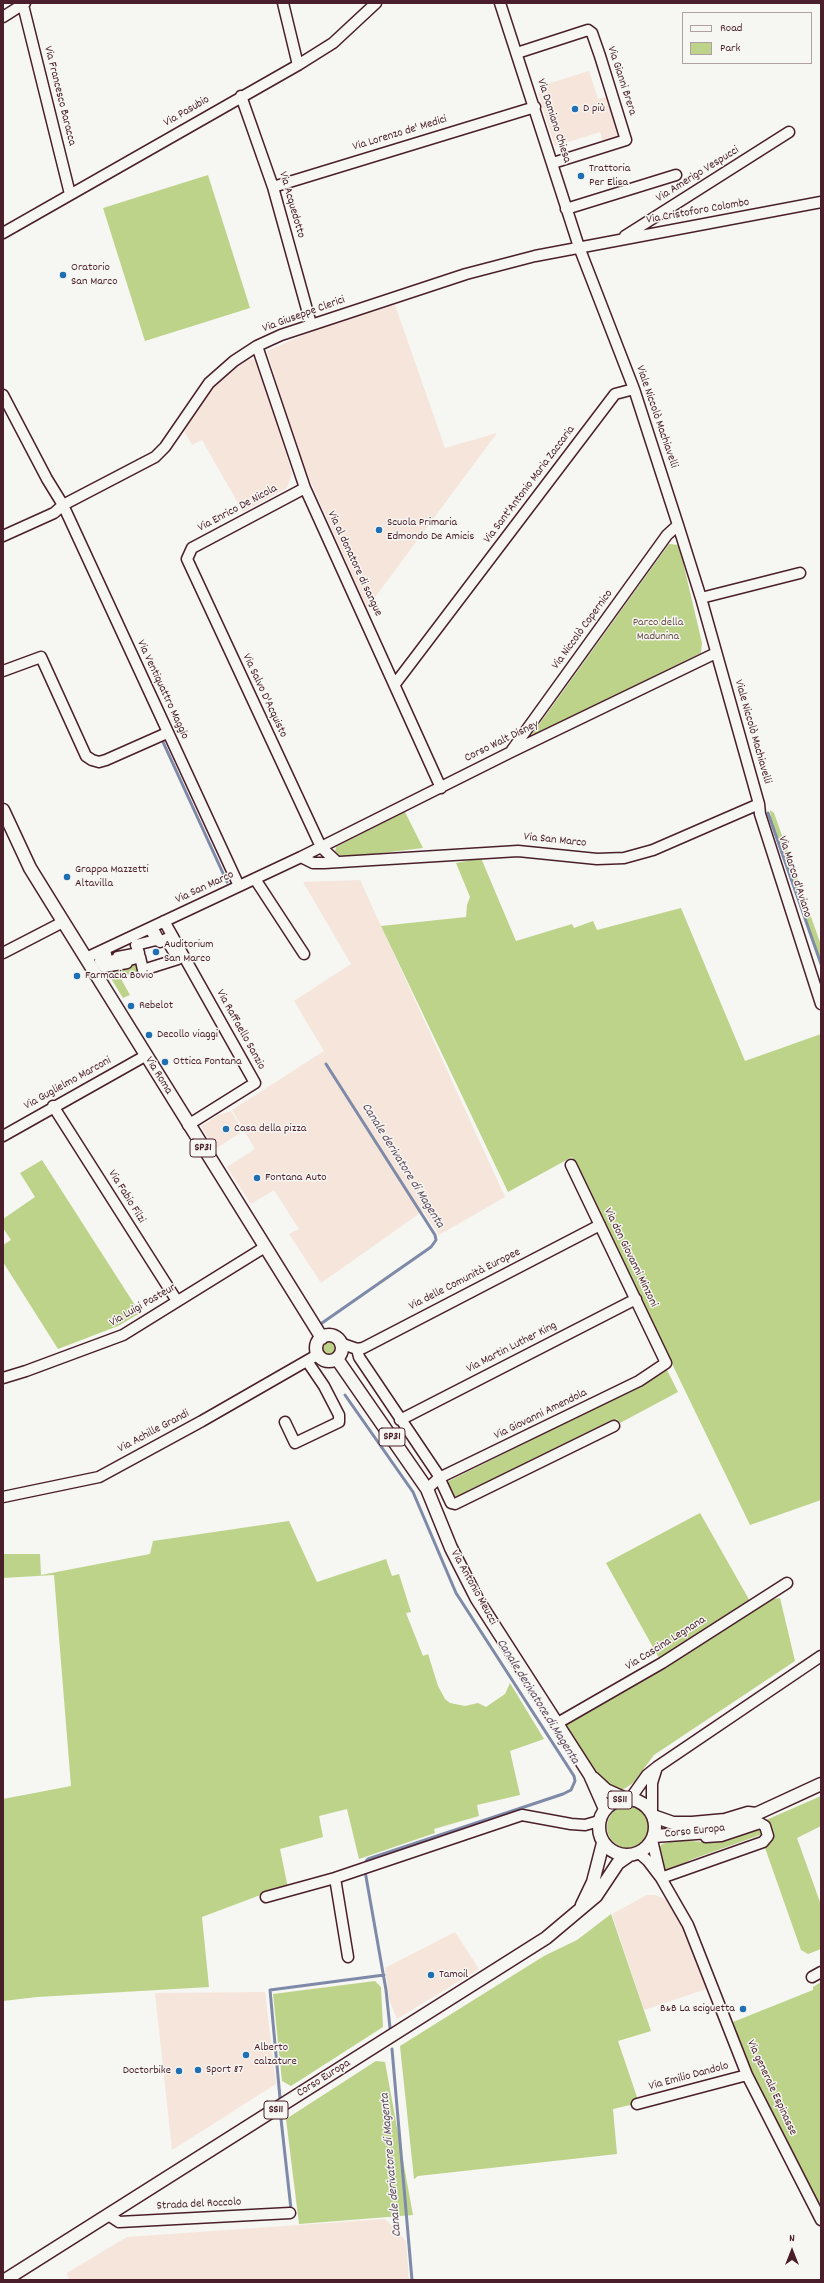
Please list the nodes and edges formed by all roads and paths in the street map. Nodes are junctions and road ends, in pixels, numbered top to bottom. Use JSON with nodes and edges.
{"nodes":[{"id":1,"x":283,"y":3,"type":"edge"},
{"id":2,"x":500,"y":3,"type":"edge"},
{"id":3,"x":24,"y":4,"type":"edge"},
{"id":4,"x":372,"y":5,"type":"edge"},
{"id":5,"x":3,"y":18,"type":"edge"},
{"id":6,"x":517,"y":53,"type":"junction"},
{"id":7,"x":298,"y":65,"type":"junction"},
{"id":8,"x":241,"y":96,"type":"junction"},
{"id":9,"x":535,"y":107,"type":"junction"},
{"id":10,"x":789,"y":132,"type":"dead end"},
{"id":11,"x":553,"y":162,"type":"junction"},
{"id":12,"x":676,"y":175,"type":"dead end"},
{"id":13,"x":273,"y":187,"type":"junction"},
{"id":14,"x":70,"y":194,"type":"junction"},
{"id":15,"x":821,"y":202,"type":"edge"},
{"id":16,"x":566,"y":208,"type":"junction"},
{"id":17,"x":3,"y":233,"type":"edge"},
{"id":18,"x":621,"y":239,"type":"junction"},
{"id":19,"x":579,"y":246,"type":"junction"},
{"id":20,"x":311,"y":324,"type":"junction"},
{"id":21,"x":257,"y":346,"type":"junction"},
{"id":22,"x":634,"y":389,"type":"junction"},
{"id":23,"x":3,"y":395,"type":"edge"},
{"id":24,"x":305,"y":488,"type":"junction"},
{"id":25,"x":63,"y":505,"type":"junction"},
{"id":26,"x":678,"y":525,"type":"junction"},
{"id":27,"x":3,"y":536,"type":"edge"},
{"id":28,"x":187,"y":555,"type":"joint"},
{"id":29,"x":800,"y":572,"type":"dead end"},
{"id":30,"x":700,"y":598,"type":"junction"},
{"id":31,"x":716,"y":653,"type":"junction"},
{"id":32,"x":3,"y":671,"type":"edge"},
{"id":33,"x":395,"y":684,"type":"junction"},
{"id":34,"x":167,"y":732,"type":"junction"},
{"id":35,"x":511,"y":752,"type":"junction"},
{"id":36,"x":441,"y":788,"type":"junction"},
{"id":37,"x":759,"y":804,"type":"junction"},
{"id":38,"x":3,"y":810,"type":"edge"},
{"id":39,"x":321,"y":847,"type":"junction"},
{"id":40,"x":301,"y":857,"type":"junction"},
{"id":41,"x":337,"y":862,"type":"junction"},
{"id":42,"x":255,"y":879,"type":"junction"},
{"id":43,"x":239,"y":886,"type":"junction"},
{"id":44,"x":164,"y":921,"type":"junction"},
{"id":45,"x":63,"y":922,"type":"junction"},
{"id":46,"x":3,"y":953,"type":"edge"},
{"id":47,"x":106,"y":954,"type":"joint"},
{"id":48,"x":304,"y":954,"type":"dead end"},
{"id":49,"x":86,"y":958,"type":"junction"},
{"id":50,"x":821,"y":1004,"type":"edge"},
{"id":51,"x":145,"y":1056,"type":"junction"},
{"id":52,"x":54,"y":1106,"type":"junction"},
{"id":53,"x":188,"y":1125,"type":"junction"},
{"id":54,"x":3,"y":1136,"type":"edge"},
{"id":55,"x":570,"y":1165,"type":"dead end"},
{"id":56,"x":600,"y":1225,"type":"junction"},
{"id":57,"x":265,"y":1247,"type":"junction"},
{"id":58,"x":636,"y":1299,"type":"junction"},
{"id":59,"x":177,"y":1301,"type":"junction"},
{"id":60,"x":322,"y":1338,"type":"junction"},
{"id":61,"x":340,"y":1343,"type":"junction"},
{"id":62,"x":357,"y":1349,"type":"junction"},
{"id":63,"x":318,"y":1355,"type":"junction"},
{"id":64,"x":337,"y":1359,"type":"junction"},
{"id":65,"x":307,"y":1361,"type":"junction"},
{"id":66,"x":666,"y":1363,"type":"joint"},
{"id":67,"x":3,"y":1378,"type":"edge"},
{"id":68,"x":400,"y":1420,"type":"junction"},
{"id":69,"x":285,"y":1422,"type":"dead end"},
{"id":70,"x":614,"y":1426,"type":"dead end"},
{"id":71,"x":439,"y":1478,"type":"junction"},
{"id":72,"x":427,"y":1489,"type":"junction"},
{"id":73,"x":3,"y":1497,"type":"edge"},
{"id":74,"x":787,"y":1583,"type":"dead end"},
{"id":75,"x":821,"y":1656,"type":"edge"},
{"id":76,"x":556,"y":1724,"type":"junction"},
{"id":77,"x":657,"y":1767,"type":"junction"},
{"id":78,"x":590,"y":1775,"type":"junction"},
{"id":79,"x":821,"y":1784,"type":"edge"},
{"id":80,"x":628,"y":1799,"type":"junction"},
{"id":81,"x":605,"y":1809,"type":"junction"},
{"id":82,"x":652,"y":1814,"type":"junction"},
{"id":83,"x":756,"y":1814,"type":"junction"},
{"id":84,"x":599,"y":1821,"type":"junction"},
{"id":85,"x":690,"y":1833,"type":"junction"},
{"id":86,"x":653,"y":1838,"type":"junction"},
{"id":87,"x":603,"y":1843,"type":"junction"},
{"id":88,"x":634,"y":1854,"type":"junction"},
{"id":89,"x":334,"y":1878,"type":"junction"},
{"id":90,"x":661,"y":1878,"type":"junction"},
{"id":91,"x":266,"y":1896,"type":"dead end"},
{"id":92,"x":579,"y":1912,"type":"junction"},
{"id":93,"x":348,"y":1957,"type":"dead end"},
{"id":94,"x":821,"y":1972,"type":"edge"},
{"id":95,"x":812,"y":1977,"type":"dead end"},
{"id":96,"x":747,"y":2075,"type":"junction"},
{"id":97,"x":637,"y":2104,"type":"dead end"},
{"id":98,"x":290,"y":2213,"type":"dead end"},
{"id":99,"x":110,"y":2216,"type":"junction"},
{"id":100,"x":820,"y":2217,"type":"edge"},
{"id":101,"x":6,"y":2280,"type":"edge"}],
"edges":[{"from":1,"to":7,"type":"street"},
{"from":2,"to":6,"type":"street","name":"Via Damiano Chiesa"},
{"from":3,"to":5,"type":"street"},
{"from":3,"to":14,"type":"street","name":"Via Francesco Baracca"},
{"from":4,"to":7,"type":"street","name":"Via Pasubio"},
{"from":6,"to":9,"type":"street","name":"Via Damiano Chiesa"},
{"from":6,"to":11,"type":"street","name":"Via Gianni Brera"},
{"from":7,"to":8,"type":"street","name":"Via Pasubio"},
{"from":8,"to":13,"type":"street","name":"Via Acquedotto"},
{"from":8,"to":14,"type":"street","name":"Via Pasubio"},
{"from":9,"to":11,"type":"street","name":"Via Damiano Chiesa"},
{"from":9,"to":13,"type":"street","name":"Via Lorenzo de' Medici"},
{"from":10,"to":18,"type":"street","name":"Via Amerigo Vespucci"},
{"from":11,"to":16,"type":"street","name":"Via Damiano Chiesa"},
{"from":12,"to":16,"type":"street"},
{"from":13,"to":20,"type":"street","name":"Via Acquedotto"},
{"from":14,"to":17,"type":"street","name":"Via Pasubio"},
{"from":15,"to":18,"type":"street","name":"Via Cristoforo Colombo"},
{"from":16,"to":19,"type":"street","name":"Via Damiano Chiesa"},
{"from":18,"to":19,"type":"street","name":"Via Cristoforo Colombo"},
{"from":19,"to":20,"type":"street","name":"Via Giuseppe Clerici"},
{"from":19,"to":22,"type":"street","name":"Viale Niccolò Machiavelli"},
{"from":20,"to":21,"type":"street","name":"Via Giuseppe Clerici"},
{"from":21,"to":24,"type":"street","name":"Via al donatore di sangue"},
{"from":21,"to":25,"type":"street","name":"Via Giuseppe Clerici"},
{"from":22,"to":26,"type":"street","name":"Viale Niccolò Machiavelli"},
{"from":22,"to":33,"type":"street","name":"Via Sant'Antonio Maria Zaccaria"},
{"from":23,"to":25,"type":"street","name":"Via Ventiquattro Maggio"},
{"from":24,"to":28,"type":"street","name":"Via Enrico De Nicola"},
{"from":24,"to":33,"type":"street","name":"Via al donatore di sangue"},
{"from":25,"to":27,"type":"street","name":"Via Giuseppe Clerici"},
{"from":25,"to":34,"type":"street","name":"Via Ventiquattro Maggio"},
{"from":26,"to":30,"type":"street","name":"Viale Niccolò Machiavelli"},
{"from":26,"to":35,"type":"street","name":"Via Niccolò Copernico"},
{"from":28,"to":39,"type":"street","name":"Via Salvo D'Acquisto"},
{"from":29,"to":30,"type":"street"},
{"from":30,"to":31,"type":"street","name":"Viale Niccolò Machiavelli"},
{"from":31,"to":35,"type":"street","name":"Corso Walt Disney"},
{"from":31,"to":37,"type":"street","name":"Viale Niccolò Machiavelli"},
{"from":32,"to":34,"type":"street"},
{"from":33,"to":36,"type":"street","name":"Via al donatore di sangue"},
{"from":34,"to":43,"type":"street","name":"Via Ventiquattro Maggio"},
{"from":35,"to":36,"type":"street","name":"Corso Walt Disney"},
{"from":36,"to":39,"type":"street","name":"Corso Walt Disney"},
{"from":37,"to":41,"type":"street","name":"Via San Marco"},
{"from":37,"to":50,"type":"street","name":"Via Marco d'Aviano"},
{"from":38,"to":45,"type":"main road","name":"Via Roma","number":"SP31"},
{"from":39,"to":40,"type":"street","name":"Corso Walt Disney"},
{"from":39,"to":41,"type":"street"},
{"from":40,"to":41,"type":"street","name":"Via San Marco"},
{"from":40,"to":42,"type":"street","name":"Via San Marco"},
{"from":42,"to":43,"type":"street","name":"Via San Marco"},
{"from":42,"to":48,"type":"street"},
{"from":43,"to":44,"type":"street","name":"Via San Marco"},
{"from":44,"to":49,"type":"street","name":"Via San Marco"},
{"from":44,"to":53,"type":"street","name":"Via Raffaello Sanzio"},
{"from":45,"to":46,"type":"street"},
{"from":45,"to":49,"type":"main road","name":"Via Roma","number":"SP31"},
{"from":47,"to":47,"type":"street"},
{"from":49,"to":51,"type":"main road","name":"Via Roma","number":"SP31"},
{"from":51,"to":52,"type":"street","name":"Via Guglielmo Marconi"},
{"from":51,"to":53,"type":"main road","name":"Via Roma","number":"SP31"},
{"from":52,"to":54,"type":"street","name":"Via Guglielmo Marconi"},
{"from":52,"to":59,"type":"street","name":"Via Fabio Filzi"},
{"from":53,"to":57,"type":"main road","name":"Via Roma","number":"SP31"},
{"from":55,"to":56,"type":"street","name":"Via don Giovanni Minzoni"},
{"from":56,"to":58,"type":"street","name":"Via don Giovanni Minzoni"},
{"from":56,"to":62,"type":"street","name":"Via delle Comunità Europee"},
{"from":57,"to":59,"type":"street","name":"Via Luigi Pasteur"},
{"from":57,"to":60,"type":"main road","name":"Via Roma","number":"SP31"},
{"from":58,"to":66,"type":"street","name":"Via don Giovanni Minzoni"},
{"from":58,"to":68,"type":"street","name":"Via Martin Luther King"},
{"from":59,"to":67,"type":"street","name":"Via Luigi Pasteur"},
{"from":60,"to":61,"type":"main road"},
{"from":60,"to":63,"type":"main road"},
{"from":61,"to":62,"type":"street"},
{"from":61,"to":64,"type":"main road"},
{"from":62,"to":68,"type":"street"},
{"from":63,"to":64,"type":"main road"},
{"from":63,"to":65,"type":"street","name":"Via Achille Grandi"},
{"from":64,"to":72,"type":"main road","number":"SP31"},
{"from":65,"to":69,"type":"street"},
{"from":65,"to":73,"type":"street","name":"Via Achille Grandi"},
{"from":66,"to":71,"type":"street","name":"Via Giovanni Amendola"},
{"from":68,"to":71,"type":"street"},
{"from":70,"to":71,"type":"street"},
{"from":71,"to":72,"type":"street","name":"Via Giovanni Amendola"},
{"from":72,"to":76,"type":"main road","name":"Via Antonio Meucci","number":"SP31"},
{"from":74,"to":76,"type":"street","name":"Via Cascina Legnana"},
{"from":75,"to":77,"type":"street"},
{"from":76,"to":78,"type":"main road","name":"Via Antonio Meucci","number":"SP31"},
{"from":77,"to":80,"type":"street"},
{"from":77,"to":82,"type":"street"},
{"from":78,"to":80,"type":"main road","name":"Via Antonio Meucci","number":"SP31"},
{"from":78,"to":81,"type":"main road","name":"Via Antonio Meucci","number":"SP31"},
{"from":79,"to":83,"type":"main road","name":"Corso Europa","number":"SS11"},
{"from":80,"to":81,"type":"main road","number":"SS11"},
{"from":80,"to":82,"type":"main road","number":"SS11"},
{"from":81,"to":84,"type":"main road","number":"SS11"},
{"from":82,"to":83,"type":"main road","name":"Corso Europa","number":"SS11"},
{"from":82,"to":86,"type":"main road"},
{"from":83,"to":85,"type":"main road","name":"Corso Europa","number":"SS11"},
{"from":84,"to":87,"type":"main road","number":"SS11"},
{"from":84,"to":89,"type":"street"},
{"from":85,"to":86,"type":"main road","name":"Corso Europa","number":"SS11"},
{"from":85,"to":90,"type":"street"},
{"from":86,"to":88,"type":"main road"},
{"from":86,"to":90,"type":"street","name":"Via generale Espinasse"},
{"from":87,"to":88,"type":"main road"},
{"from":87,"to":92,"type":"main road","name":"Corso Europa"},
{"from":88,"to":90,"type":"street","name":"Via generale Espinasse"},
{"from":88,"to":92,"type":"main road","name":"Corso Europa"},
{"from":89,"to":91,"type":"street"},
{"from":89,"to":93,"type":"street"},
{"from":90,"to":96,"type":"street","name":"Via generale Espinasse"},
{"from":92,"to":99,"type":"main road","name":"Corso Europa","number":"SS11"},
{"from":94,"to":95,"type":"street"},
{"from":96,"to":97,"type":"street","name":"Via Emilio Dandolo"},
{"from":96,"to":100,"type":"street","name":"Via generale Espinasse"},
{"from":98,"to":99,"type":"street","name":"Strada del Roccolo"},
{"from":99,"to":101,"type":"main road","name":"Corso Europa","number":"SS11"}]}
